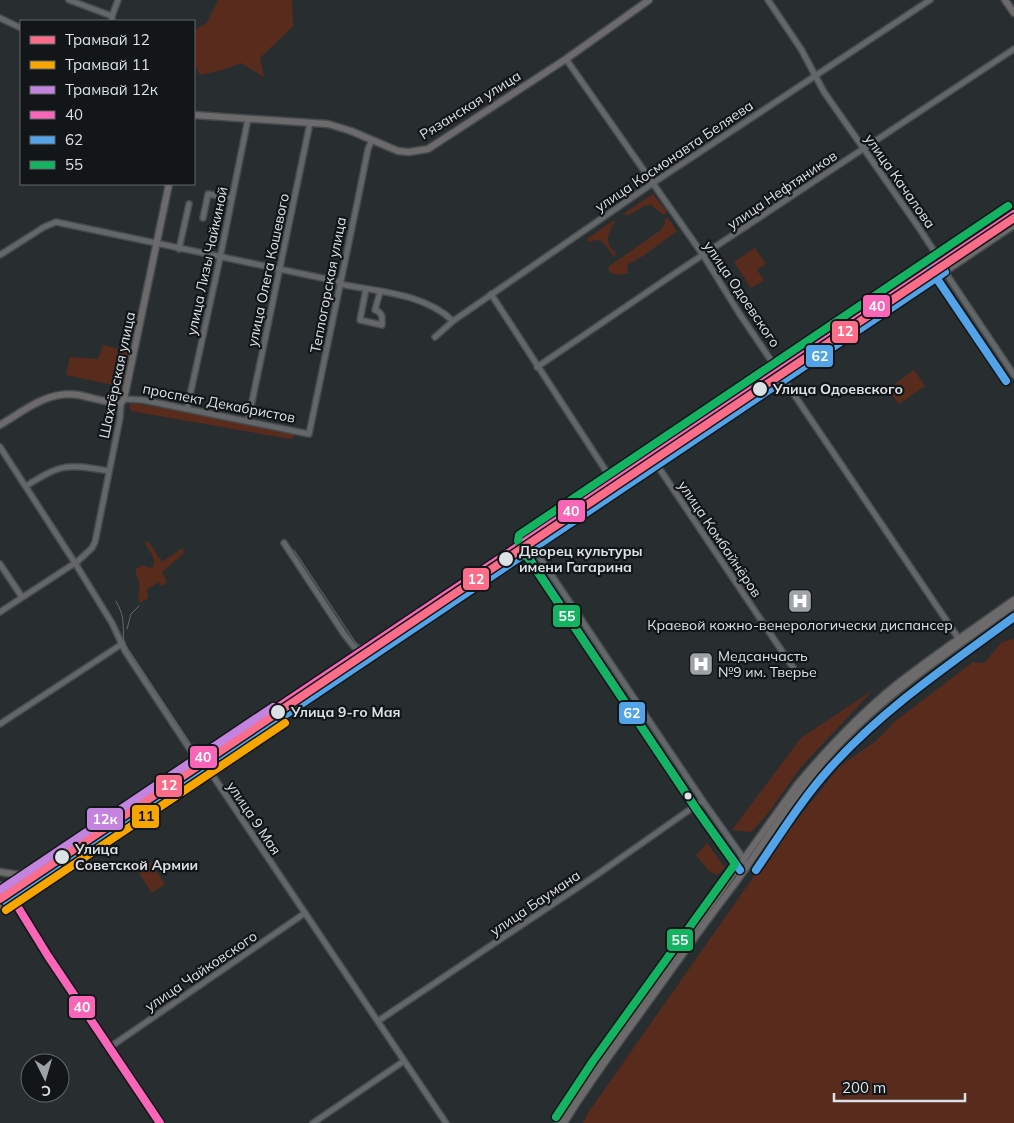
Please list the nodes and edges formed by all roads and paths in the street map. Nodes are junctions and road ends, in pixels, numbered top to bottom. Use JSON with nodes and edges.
{"nodes":[{"id":1,"x":69,"y":0,"type":"edge"},
{"id":2,"x":118,"y":0,"type":"edge"},
{"id":3,"x":649,"y":0,"type":"edge"},
{"id":4,"x":768,"y":0,"type":"edge"},
{"id":5,"x":930,"y":0,"type":"edge"},
{"id":6,"x":1005,"y":0,"type":"edge"},
{"id":7,"x":1014,"y":13,"type":"edge"},
{"id":8,"x":0,"y":18,"type":"edge"},
{"id":9,"x":112,"y":19,"type":"edge"},
{"id":10,"x":20,"y":28,"type":"edge"},
{"id":11,"x":1014,"y":49,"type":"edge"},
{"id":12,"x":566,"y":58,"type":"junction"},
{"id":13,"x":815,"y":76,"type":"junction"},
{"id":14,"x":195,"y":114,"type":"edge"},
{"id":15,"x":248,"y":119,"type":"junction"},
{"id":16,"x":310,"y":123,"type":"junction"},
{"id":17,"x":372,"y":140,"type":"junction"},
{"id":18,"x":864,"y":150,"type":"junction"},
{"id":19,"x":653,"y":183,"type":"junction"},
{"id":20,"x":169,"y":185,"type":"edge"},
{"id":21,"x":232,"y":198,"type":"junction"},
{"id":22,"x":189,"y":204,"type":"dead end"},
{"id":23,"x":1014,"y":214,"type":"edge"},
{"id":24,"x":203,"y":218,"type":"dead end"},
{"id":25,"x":1014,"y":226,"type":"edge"},
{"id":26,"x":157,"y":245,"type":"junction"},
{"id":27,"x":179,"y":249,"type":"junction"},
{"id":28,"x":0,"y":255,"type":"edge"},
{"id":29,"x":703,"y":256,"type":"junction"},
{"id":30,"x":220,"y":258,"type":"junction"},
{"id":31,"x":940,"y":264,"type":"junction"},
{"id":32,"x":280,"y":270,"type":"junction"},
{"id":33,"x":945,"y":272,"type":"junction"},
{"id":34,"x":341,"y":283,"type":"junction"},
{"id":35,"x":366,"y":289,"type":"junction"},
{"id":36,"x":380,"y":292,"type":"junction"},
{"id":37,"x":491,"y":294,"type":"junction"},
{"id":38,"x":453,"y":321,"type":"junction"},
{"id":39,"x":435,"y":337,"type":"dead end"},
{"id":40,"x":537,"y":367,"type":"junction"},
{"id":41,"x":780,"y":371,"type":"junction"},
{"id":42,"x":1014,"y":375,"type":"edge"},
{"id":43,"x":785,"y":379,"type":"junction"},
{"id":44,"x":123,"y":401,"type":"junction"},
{"id":45,"x":187,"y":409,"type":"junction"},
{"id":46,"x":248,"y":421,"type":"junction"},
{"id":47,"x":0,"y":425,"type":"edge"},
{"id":48,"x":309,"y":434,"type":"joint"},
{"id":49,"x":0,"y":447,"type":"edge"},
{"id":50,"x":657,"y":465,"type":"junction"},
{"id":51,"x":109,"y":471,"type":"junction"},
{"id":52,"x":613,"y":482,"type":"junction"},
{"id":53,"x":26,"y":486,"type":"junction"},
{"id":54,"x":619,"y":491,"type":"junction"},
{"id":55,"x":528,"y":540,"type":"junction"},
{"id":56,"x":284,"y":543,"type":"dead end"},
{"id":57,"x":534,"y":548,"type":"junction"},
{"id":58,"x":75,"y":563,"type":"junction"},
{"id":59,"x":0,"y":564,"type":"edge"},
{"id":60,"x":22,"y":597,"type":"junction"},
{"id":61,"x":1014,"y":600,"type":"edge"},
{"id":62,"x":1014,"y":606,"type":"edge"},
{"id":63,"x":0,"y":612,"type":"edge"},
{"id":64,"x":961,"y":641,"type":"junction"},
{"id":65,"x":122,"y":644,"type":"junction"},
{"id":66,"x":360,"y":652,"type":"junction"},
{"id":67,"x":370,"y":658,"type":"junction"},
{"id":68,"x":798,"y":675,"type":"dead end"},
{"id":69,"x":0,"y":724,"type":"edge"},
{"id":70,"x":200,"y":760,"type":"junction"},
{"id":71,"x":207,"y":768,"type":"junction"},
{"id":72,"x":702,"y":801,"type":"junction"},
{"id":73,"x":746,"y":861,"type":"junction"},
{"id":74,"x":47,"y":862,"type":"junction"},
{"id":75,"x":0,"y":872,"type":"edge"},
{"id":76,"x":1,"y":890,"type":"edge"},
{"id":77,"x":10,"y":898,"type":"junction"},
{"id":78,"x":0,"y":905,"type":"edge"},
{"id":79,"x":306,"y":913,"type":"junction"},
{"id":80,"x":378,"y":1021,"type":"junction"},
{"id":81,"x":110,"y":1047,"type":"junction"},
{"id":82,"x":404,"y":1061,"type":"junction"},
{"id":83,"x":160,"y":1123,"type":"edge"},
{"id":84,"x":313,"y":1123,"type":"edge"},
{"id":85,"x":446,"y":1123,"type":"edge"},
{"id":86,"x":558,"y":1123,"type":"edge"},
{"id":87,"x":564,"y":1123,"type":"edge"}],
"edges":[{"from":1,"to":9,"type":"street"},
{"from":2,"to":9,"type":"street"},
{"from":3,"to":12,"type":"main road","name":"Рязанская улица"},
{"from":4,"to":13,"type":"street","name":"улица Качалова"},
{"from":5,"to":13,"type":"street","name":"улица Космонавта Беляева"},
{"from":6,"to":7,"type":"main road"},
{"from":8,"to":10,"type":"street"},
{"from":11,"to":18,"type":"street","name":"улица Нефтяников"},
{"from":12,"to":17,"type":"main road","name":"Рязанская улица"},
{"from":12,"to":19,"type":"street","name":"улица Одоевского"},
{"from":13,"to":18,"type":"street","name":"улица Качалова"},
{"from":13,"to":19,"type":"street","name":"улица Космонавта Беляева"},
{"from":14,"to":15,"type":"main road","name":"Рязанская улица"},
{"from":15,"to":16,"type":"main road","name":"Рязанская улица"},
{"from":15,"to":21,"type":"street","name":"улица Лизы Чайкиной"},
{"from":16,"to":17,"type":"main road","name":"Рязанская улица"},
{"from":16,"to":32,"type":"street","name":"улица Олега Кошевого"},
{"from":17,"to":34,"type":"street","name":"Теплогорская улица"},
{"from":18,"to":29,"type":"street","name":"улица Нефтяников"},
{"from":18,"to":31,"type":"street","name":"улица Качалова"},
{"from":19,"to":29,"type":"street","name":"улица Одоевского"},
{"from":19,"to":37,"type":"street","name":"улица Космонавта Беляева"},
{"from":20,"to":26,"type":"main road","name":"Шахтёрская улица"},
{"from":21,"to":24,"type":"street"},
{"from":21,"to":30,"type":"street","name":"улица Лизы Чайкиной"},
{"from":22,"to":27,"type":"street"},
{"from":23,"to":31,"type":"main road"},
{"from":25,"to":33,"type":"main road"},
{"from":26,"to":27,"type":"street"},
{"from":26,"to":28,"type":"street"},
{"from":26,"to":44,"type":"main road","name":"Шахтёрская улица"},
{"from":27,"to":30,"type":"street"},
{"from":29,"to":40,"type":"street","name":"улица Нефтяников"},
{"from":29,"to":41,"type":"street","name":"улица Одоевского"},
{"from":30,"to":32,"type":"street"},
{"from":30,"to":45,"type":"street","name":"улица Лизы Чайкиной"},
{"from":31,"to":33,"type":"street","name":"улица Качалова"},
{"from":31,"to":41,"type":"main road"},
{"from":32,"to":34,"type":"street"},
{"from":32,"to":46,"type":"street","name":"улица Олега Кошевого"},
{"from":33,"to":42,"type":"street","name":"улица Качалова"},
{"from":33,"to":43,"type":"main road"},
{"from":34,"to":35,"type":"street"},
{"from":34,"to":48,"type":"street","name":"Теплогорская улица"},
{"from":35,"to":36,"type":"street"},
{"from":35,"to":36,"type":"street"},
{"from":36,"to":38,"type":"street"},
{"from":37,"to":38,"type":"street","name":"улица Космонавта Беляева"},
{"from":37,"to":40,"type":"street"},
{"from":38,"to":39,"type":"street","name":"улица Космонавта Беляева"},
{"from":40,"to":52,"type":"street"},
{"from":41,"to":43,"type":"street","name":"улица Одоевского"},
{"from":41,"to":52,"type":"main road"},
{"from":43,"to":50,"type":"main road"},
{"from":43,"to":64,"type":"street","name":"улица Одоевского"},
{"from":44,"to":45,"type":"street","name":"проспект Декабристов"},
{"from":44,"to":47,"type":"main road","name":"проспект Декабристов"},
{"from":44,"to":51,"type":"street","name":"Шахтёрская улица"},
{"from":45,"to":46,"type":"street","name":"проспект Декабристов"},
{"from":46,"to":48,"type":"street","name":"проспект Декабристов"},
{"from":49,"to":53,"type":"street","name":"улица 9 Мая"},
{"from":50,"to":54,"type":"main road"},
{"from":50,"to":68,"type":"street","name":"улица Комбайнёров"},
{"from":51,"to":53,"type":"street"},
{"from":51,"to":58,"type":"street","name":"Шахтёрская улица"},
{"from":52,"to":54,"type":"street"},
{"from":52,"to":55,"type":"main road"},
{"from":53,"to":58,"type":"street","name":"улица 9 Мая"},
{"from":54,"to":57,"type":"main road"},
{"from":55,"to":57,"type":"street"},
{"from":55,"to":66,"type":"main road"},
{"from":56,"to":66,"type":"street"},
{"from":57,"to":67,"type":"main road"},
{"from":57,"to":72,"type":"street"},
{"from":58,"to":60,"type":"street","name":"Шахтёрская улица"},
{"from":58,"to":65,"type":"street","name":"улица 9 Мая"},
{"from":59,"to":60,"type":"street"},
{"from":60,"to":63,"type":"street","name":"Шахтёрская улица"},
{"from":61,"to":64,"type":"main road"},
{"from":62,"to":64,"type":"main road"},
{"from":64,"to":73,"type":"main road"},
{"from":65,"to":69,"type":"street"},
{"from":65,"to":70,"type":"street","name":"улица 9 Мая"},
{"from":66,"to":67,"type":"street"},
{"from":66,"to":70,"type":"main road"},
{"from":67,"to":71,"type":"main road"},
{"from":70,"to":71,"type":"street","name":"улица 9 Мая"},
{"from":70,"to":74,"type":"main road"},
{"from":71,"to":77,"type":"main road"},
{"from":71,"to":79,"type":"street","name":"улица 9 Мая"},
{"from":72,"to":73,"type":"street"},
{"from":72,"to":80,"type":"street","name":"улица Баумана"},
{"from":73,"to":86,"type":"main road"},
{"from":73,"to":87,"type":"main road"},
{"from":74,"to":75,"type":"main road"},
{"from":74,"to":76,"type":"main road"},
{"from":76,"to":77,"type":"street"},
{"from":77,"to":78,"type":"main road"},
{"from":77,"to":81,"type":"street"},
{"from":79,"to":80,"type":"street","name":"улица 9 Мая"},
{"from":79,"to":81,"type":"street","name":"улица Чайковского"},
{"from":80,"to":82,"type":"street","name":"улица 9 Мая"},
{"from":81,"to":83,"type":"street"},
{"from":82,"to":84,"type":"street"},
{"from":82,"to":85,"type":"street","name":"улица 9 Мая"}]}
